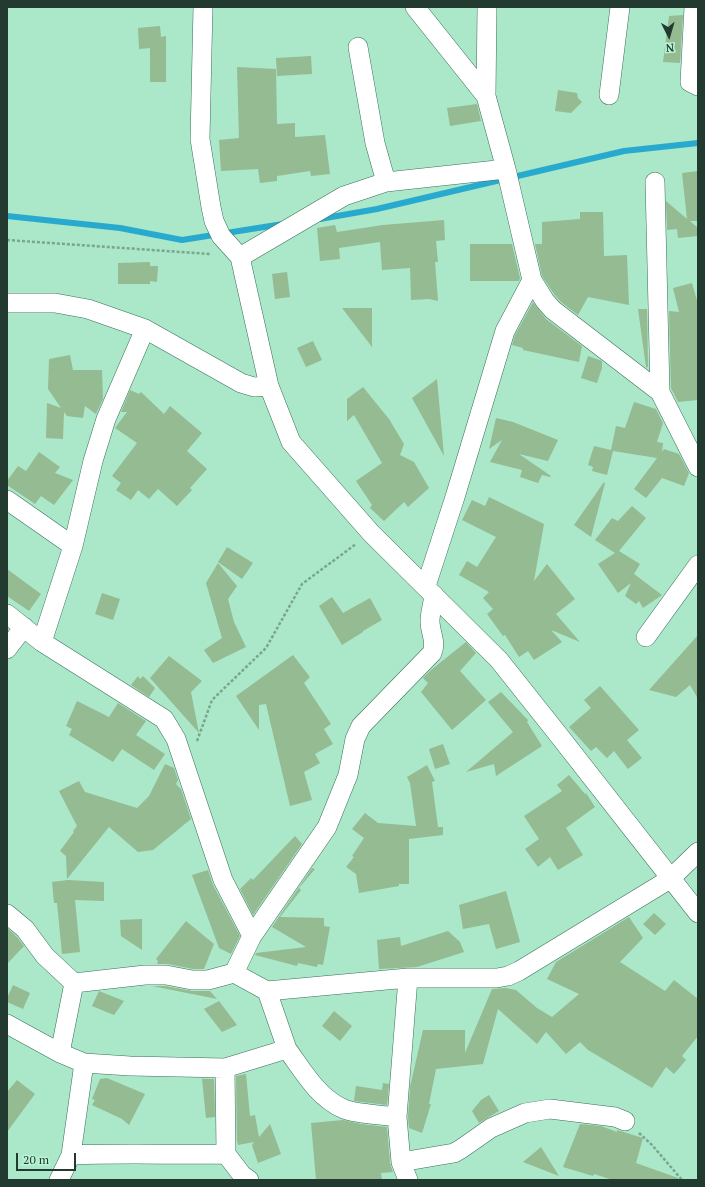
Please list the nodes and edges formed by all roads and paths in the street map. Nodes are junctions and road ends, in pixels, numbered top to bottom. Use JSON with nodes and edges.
{"nodes":[{"id":1,"x":203,"y":7,"type":"edge"},
{"id":2,"x":415,"y":7,"type":"edge"},
{"id":3,"x":487,"y":7,"type":"edge"},
{"id":4,"x":620,"y":7,"type":"edge"},
{"id":5,"x":694,"y":7,"type":"edge"},
{"id":6,"x":358,"y":47,"type":"dead end"},
{"id":7,"x":698,"y":86,"type":"edge"},
{"id":8,"x":608,"y":95,"type":"dead end"},
{"id":9,"x":486,"y":96,"type":"junction"},
{"id":10,"x":506,"y":169,"type":"junction"},
{"id":11,"x":386,"y":182,"type":"junction"},
{"id":12,"x":655,"y":182,"type":"dead end"},
{"id":13,"x":7,"y":240,"type":"edge"},
{"id":14,"x":240,"y":257,"type":"junction"},
{"id":15,"x":532,"y":280,"type":"junction"},
{"id":16,"x":7,"y":303,"type":"edge"},
{"id":17,"x":144,"y":329,"type":"junction"},
{"id":18,"x":268,"y":386,"type":"junction"},
{"id":19,"x":660,"y":392,"type":"junction"},
{"id":20,"x":698,"y":467,"type":"edge"},
{"id":21,"x":7,"y":500,"type":"edge"},
{"id":22,"x":371,"y":533,"type":"junction"},
{"id":23,"x":73,"y":546,"type":"junction"},
{"id":24,"x":698,"y":565,"type":"edge"},
{"id":25,"x":430,"y":591,"type":"junction"},
{"id":26,"x":7,"y":614,"type":"edge"},
{"id":27,"x":24,"y":627,"type":"junction"},
{"id":28,"x":646,"y":637,"type":"dead end"},
{"id":29,"x":42,"y":642,"type":"junction"},
{"id":30,"x":7,"y":649,"type":"edge"},
{"id":31,"x":196,"y":742,"type":"dead end"},
{"id":32,"x":698,"y":852,"type":"edge"},
{"id":33,"x":670,"y":879,"type":"junction"},
{"id":34,"x":698,"y":913,"type":"edge"},
{"id":35,"x":7,"y":914,"type":"edge"},
{"id":36,"x":252,"y":936,"type":"junction"},
{"id":37,"x":234,"y":973,"type":"junction"},
{"id":38,"x":408,"y":978,"type":"junction"},
{"id":39,"x":74,"y":983,"type":"junction"},
{"id":40,"x":267,"y":991,"type":"junction"},
{"id":41,"x":7,"y":1024,"type":"edge"},
{"id":42,"x":287,"y":1049,"type":"junction"},
{"id":43,"x":60,"y":1053,"type":"junction"},
{"id":44,"x":84,"y":1063,"type":"junction"},
{"id":45,"x":225,"y":1068,"type":"junction"},
{"id":46,"x":397,"y":1117,"type":"junction"},
{"id":47,"x":625,"y":1121,"type":"joint"},
{"id":48,"x":226,"y":1154,"type":"junction"},
{"id":49,"x":71,"y":1155,"type":"junction"},
{"id":50,"x":401,"y":1162,"type":"junction"},
{"id":51,"x":59,"y":1180,"type":"edge"},
{"id":52,"x":249,"y":1180,"type":"edge"},
{"id":53,"x":408,"y":1180,"type":"edge"},
{"id":54,"x":682,"y":1180,"type":"edge"}],
"edges":[{"from":1,"to":14,"type":"street"},
{"from":2,"to":9,"type":"street"},
{"from":3,"to":9,"type":"street"},
{"from":4,"to":8,"type":"street"},
{"from":5,"to":7,"type":"street"},
{"from":6,"to":11,"type":"street"},
{"from":9,"to":10,"type":"street"},
{"from":10,"to":11,"type":"street"},
{"from":10,"to":15,"type":"street"},
{"from":11,"to":14,"type":"street"},
{"from":12,"to":19,"type":"street"},
{"from":13,"to":14,"type":"path"},
{"from":14,"to":18,"type":"street"},
{"from":15,"to":19,"type":"street"},
{"from":15,"to":25,"type":"street"},
{"from":16,"to":17,"type":"street"},
{"from":17,"to":18,"type":"street"},
{"from":17,"to":23,"type":"street"},
{"from":18,"to":22,"type":"street"},
{"from":19,"to":20,"type":"street"},
{"from":21,"to":23,"type":"street"},
{"from":22,"to":25,"type":"street"},
{"from":22,"to":31,"type":"path"},
{"from":23,"to":29,"type":"street"},
{"from":24,"to":28,"type":"street"},
{"from":25,"to":33,"type":"street"},
{"from":25,"to":36,"type":"street"},
{"from":26,"to":27,"type":"street"},
{"from":27,"to":29,"type":"street"},
{"from":27,"to":30,"type":"street"},
{"from":29,"to":36,"type":"street"},
{"from":32,"to":33,"type":"street"},
{"from":33,"to":34,"type":"street"},
{"from":33,"to":38,"type":"street"},
{"from":35,"to":39,"type":"street"},
{"from":36,"to":37,"type":"street"},
{"from":37,"to":39,"type":"street"},
{"from":37,"to":40,"type":"street"},
{"from":38,"to":40,"type":"street"},
{"from":38,"to":46,"type":"street"},
{"from":39,"to":43,"type":"street"},
{"from":40,"to":42,"type":"street"},
{"from":41,"to":43,"type":"street"},
{"from":42,"to":45,"type":"street"},
{"from":42,"to":46,"type":"street"},
{"from":43,"to":44,"type":"street"},
{"from":44,"to":45,"type":"street"},
{"from":44,"to":49,"type":"street"},
{"from":45,"to":48,"type":"street"},
{"from":46,"to":50,"type":"street"},
{"from":47,"to":50,"type":"street"},
{"from":47,"to":54,"type":"path"},
{"from":48,"to":49,"type":"street"},
{"from":48,"to":52,"type":"street"},
{"from":49,"to":51,"type":"street"},
{"from":50,"to":53,"type":"street"}]}
